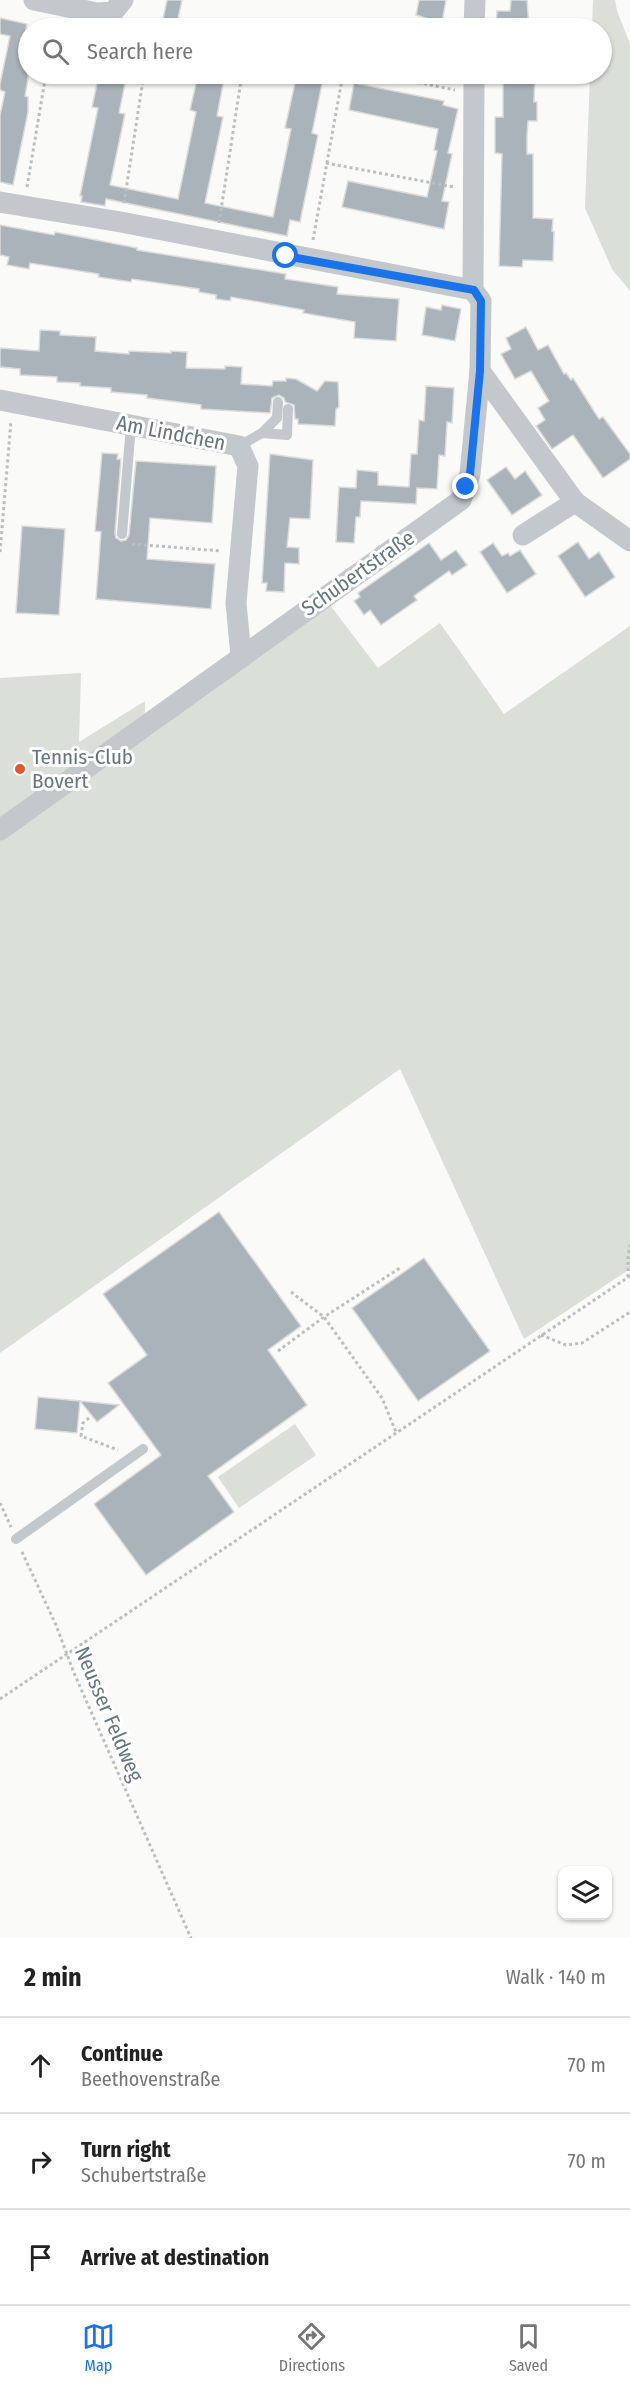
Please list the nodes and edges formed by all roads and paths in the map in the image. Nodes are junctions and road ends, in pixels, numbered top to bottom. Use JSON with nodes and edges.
{"nodes":[{"id":1,"x":34,"y":0,"type":"edge"},
{"id":2,"x":123,"y":0,"type":"edge"},
{"id":3,"x":475,"y":0,"type":"edge"},
{"id":4,"x":474,"y":18,"type":"edge"},
{"id":5,"x":44,"y":84,"type":"edge"},
{"id":6,"x":142,"y":84,"type":"edge"},
{"id":7,"x":240,"y":84,"type":"edge"},
{"id":8,"x":341,"y":84,"type":"edge"},
{"id":9,"x":423,"y":84,"type":"edge"},
{"id":10,"x":474,"y":84,"type":"edge"},
{"id":11,"x":474,"y":95,"type":"junction"},
{"id":12,"x":326,"y":163,"type":"junction"},
{"id":13,"x":473,"y":190,"type":"junction"},
{"id":14,"x":0,"y":202,"type":"edge"},
{"id":15,"x":23,"y":207,"type":"junction"},
{"id":16,"x":121,"y":222,"type":"junction"},
{"id":17,"x":216,"y":243,"type":"junction"},
{"id":18,"x":310,"y":260,"type":"junction"},
{"id":19,"x":474,"y":290,"type":"junction"},
{"id":20,"x":480,"y":371,"type":"junction"},
{"id":21,"x":6,"y":401,"type":"edge"},
{"id":22,"x":278,"y":402,"type":"dead end"},
{"id":23,"x":288,"y":409,"type":"dead end"},
{"id":24,"x":131,"y":425,"type":"junction"},
{"id":25,"x":262,"y":433,"type":"junction"},
{"id":26,"x":239,"y":446,"type":"junction"},
{"id":27,"x":575,"y":502,"type":"junction"},
{"id":28,"x":122,"y":534,"type":"joint"},
{"id":29,"x":523,"y":536,"type":"dead end"},
{"id":30,"x":630,"y":541,"type":"edge"},
{"id":31,"x":0,"y":552,"type":"edge"},
{"id":32,"x":241,"y":552,"type":"junction"},
{"id":33,"x":241,"y":656,"type":"junction"},
{"id":34,"x":0,"y":830,"type":"edge"},
{"id":35,"x":630,"y":1245,"type":"edge"},
{"id":36,"x":400,"y":1268,"type":"dead end"},
{"id":37,"x":629,"y":1276,"type":"edge"},
{"id":38,"x":291,"y":1292,"type":"dead end"},
{"id":39,"x":630,"y":1312,"type":"edge"},
{"id":40,"x":324,"y":1317,"type":"junction"},
{"id":41,"x":541,"y":1335,"type":"junction"},
{"id":42,"x":278,"y":1351,"type":"dead end"},
{"id":43,"x":88,"y":1418,"type":"dead end"},
{"id":44,"x":396,"y":1432,"type":"junction"},
{"id":45,"x":143,"y":1449,"type":"dead end"},
{"id":46,"x":129,"y":1459,"type":"junction"},
{"id":47,"x":0,"y":1503,"type":"edge"},
{"id":48,"x":16,"y":1539,"type":"junction"},
{"id":49,"x":66,"y":1653,"type":"junction"},
{"id":50,"x":0,"y":1699,"type":"edge"},
{"id":51,"x":191,"y":1938,"type":"edge"}],
"edges":[{"from":1,"to":2,"type":"street"},
{"from":3,"to":4,"type":"street"},
{"from":5,"to":15,"type":"path"},
{"from":6,"to":16,"type":"path"},
{"from":7,"to":17,"type":"path"},
{"from":8,"to":12,"type":"path"},
{"from":9,"to":11,"type":"path"},
{"from":10,"to":11,"type":"street","name":"Schubertstraße"},
{"from":11,"to":13,"type":"street","name":"Schubertstraße"},
{"from":12,"to":13,"type":"path"},
{"from":12,"to":18,"type":"path"},
{"from":13,"to":19,"type":"street","name":"Schubertstraße"},
{"from":14,"to":15,"type":"street"},
{"from":15,"to":16,"type":"street"},
{"from":16,"to":17,"type":"street"},
{"from":17,"to":18,"type":"street"},
{"from":18,"to":19,"type":"street"},
{"from":19,"to":20,"type":"street","name":"Schubertstraße"},
{"from":20,"to":27,"type":"street"},
{"from":20,"to":33,"type":"street","name":"Schubertstraße"},
{"from":21,"to":24,"type":"street","name":"Am Lindchen"},
{"from":21,"to":31,"type":"path"},
{"from":22,"to":25,"type":"lane"},
{"from":23,"to":25,"type":"lane"},
{"from":24,"to":26,"type":"street","name":"Am Lindchen"},
{"from":24,"to":28,"type":"lane"},
{"from":25,"to":26,"type":"lane"},
{"from":26,"to":32,"type":"street","name":"Am Lindchen"},
{"from":27,"to":29,"type":"street"},
{"from":27,"to":30,"type":"street"},
{"from":28,"to":32,"type":"path"},
{"from":32,"to":33,"type":"street","name":"Am Lindchen"},
{"from":33,"to":34,"type":"street","name":"Schubertstraße"},
{"from":35,"to":37,"type":"path"},
{"from":36,"to":40,"type":"path"},
{"from":37,"to":41,"type":"path"},
{"from":38,"to":40,"type":"path"},
{"from":39,"to":41,"type":"path"},
{"from":40,"to":42,"type":"path"},
{"from":40,"to":44,"type":"path"},
{"from":41,"to":44,"type":"path"},
{"from":43,"to":46,"type":"path"},
{"from":44,"to":49,"type":"path"},
{"from":45,"to":46,"type":"lane"},
{"from":46,"to":48,"type":"lane"},
{"from":47,"to":48,"type":"path","name":"Neusser Feldweg"},
{"from":48,"to":49,"type":"path","name":"Neusser Feldweg"},
{"from":49,"to":50,"type":"path"},
{"from":49,"to":51,"type":"path","name":"Neusser Feldweg"}]}
